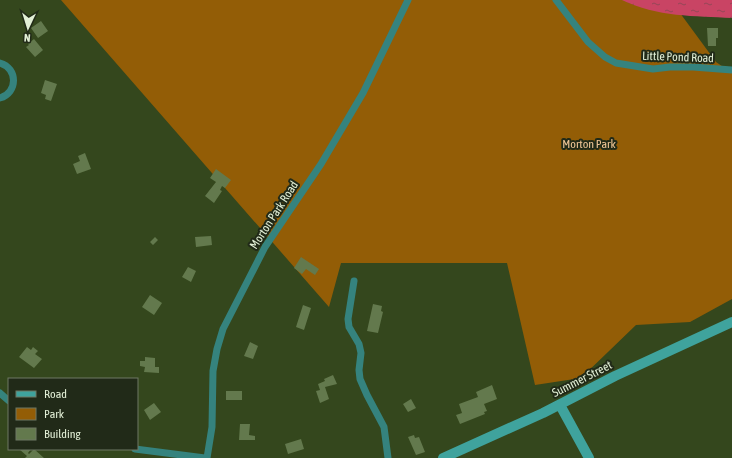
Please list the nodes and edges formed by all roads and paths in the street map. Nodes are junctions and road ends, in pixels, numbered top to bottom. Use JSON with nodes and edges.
{"nodes":[{"id":1,"x":408,"y":0,"type":"edge"},
{"id":2,"x":556,"y":0,"type":"edge"},
{"id":3,"x":0,"y":63,"type":"edge"},
{"id":4,"x":732,"y":70,"type":"edge"},
{"id":5,"x":0,"y":98,"type":"edge"},
{"id":6,"x":354,"y":281,"type":"dead end"},
{"id":7,"x":732,"y":322,"type":"edge"},
{"id":8,"x":0,"y":393,"type":"edge"},
{"id":9,"x":8,"y":400,"type":"edge"},
{"id":10,"x":560,"y":405,"type":"junction"},
{"id":11,"x":138,"y":449,"type":"edge"},
{"id":12,"x":457,"y":455,"type":"edge"},
{"id":13,"x":206,"y":458,"type":"edge"},
{"id":14,"x":388,"y":458,"type":"edge"},
{"id":15,"x":443,"y":458,"type":"edge"},
{"id":16,"x":590,"y":458,"type":"edge"}],
"edges":[{"from":1,"to":13,"type":"street","name":"Morton Park Road"},
{"from":2,"to":4,"type":"street","name":"Little Pond Road"},
{"from":3,"to":5,"type":"street"},
{"from":6,"to":14,"type":"street"},
{"from":7,"to":10,"type":"main road","name":"Summer Street"},
{"from":8,"to":9,"type":"street"},
{"from":10,"to":12,"type":"main road","name":"Summer Street"},
{"from":10,"to":16,"type":"main road"},
{"from":11,"to":13,"type":"street"},
{"from":12,"to":15,"type":"main road","name":"Summer Street"}]}
